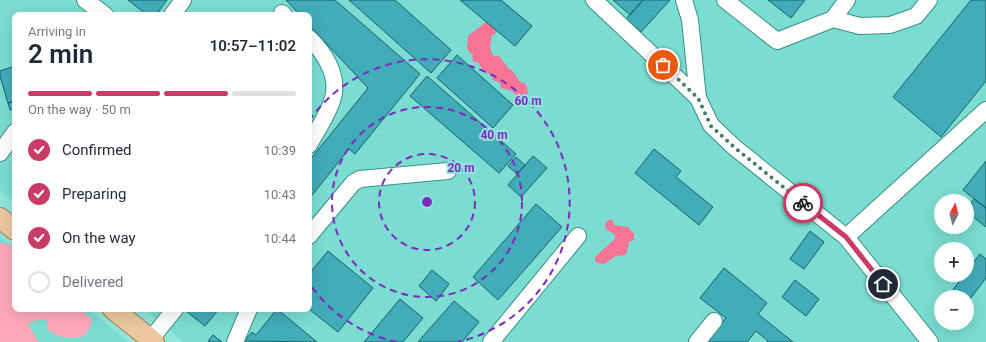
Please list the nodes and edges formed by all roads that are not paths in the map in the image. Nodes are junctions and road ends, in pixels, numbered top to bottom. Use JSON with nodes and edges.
{"nodes":[{"id":1,"x":85,"y":0,"type":"edge"},
{"id":2,"x":183,"y":0,"type":"edge"},
{"id":3,"x":594,"y":0,"type":"edge"},
{"id":4,"x":684,"y":0,"type":"edge"},
{"id":5,"x":725,"y":0,"type":"edge"},
{"id":6,"x":848,"y":0,"type":"edge"},
{"id":7,"x":929,"y":0,"type":"edge"},
{"id":8,"x":101,"y":12,"type":"edge"},
{"id":9,"x":174,"y":12,"type":"edge"},
{"id":10,"x":833,"y":19,"type":"junction"},
{"id":11,"x":312,"y":41,"type":"edge"},
{"id":12,"x":698,"y":98,"type":"junction"},
{"id":13,"x":986,"y":111,"type":"edge"},
{"id":14,"x":12,"y":136,"type":"edge"},
{"id":15,"x":312,"y":140,"type":"edge"},
{"id":16,"x":0,"y":152,"type":"edge"},
{"id":17,"x":448,"y":171,"type":"dead end"},
{"id":18,"x":0,"y":218,"type":"edge"},
{"id":19,"x":12,"y":228,"type":"edge"},
{"id":20,"x":312,"y":232,"type":"edge"},
{"id":21,"x":578,"y":236,"type":"dead end"},
{"id":22,"x":846,"y":237,"type":"junction"},
{"id":23,"x":117,"y":312,"type":"edge"},
{"id":24,"x":174,"y":312,"type":"edge"},
{"id":25,"x":248,"y":312,"type":"edge"},
{"id":26,"x":714,"y":320,"type":"dead end"},
{"id":27,"x":153,"y":341,"type":"edge"},
{"id":28,"x":235,"y":342,"type":"edge"},
{"id":29,"x":491,"y":342,"type":"edge"},
{"id":30,"x":697,"y":342,"type":"edge"},
{"id":31,"x":930,"y":342,"type":"edge"}],
"edges":[{"from":1,"to":8,"type":"lane"},
{"from":2,"to":9,"type":"lane"},
{"from":3,"to":12,"type":"lane"},
{"from":4,"to":12,"type":"lane"},
{"from":5,"to":10,"type":"lane"},
{"from":6,"to":10,"type":"lane"},
{"from":7,"to":10,"type":"lane"},
{"from":11,"to":15,"type":"lane"},
{"from":12,"to":22,"type":"lane"},
{"from":13,"to":22,"type":"lane"},
{"from":14,"to":16,"type":"lane"},
{"from":17,"to":20,"type":"lane"},
{"from":18,"to":19,"type":"main road"},
{"from":21,"to":29,"type":"lane"},
{"from":22,"to":31,"type":"lane"},
{"from":23,"to":27,"type":"main road"},
{"from":24,"to":27,"type":"lane"},
{"from":25,"to":28,"type":"lane"},
{"from":26,"to":30,"type":"lane"}]}
